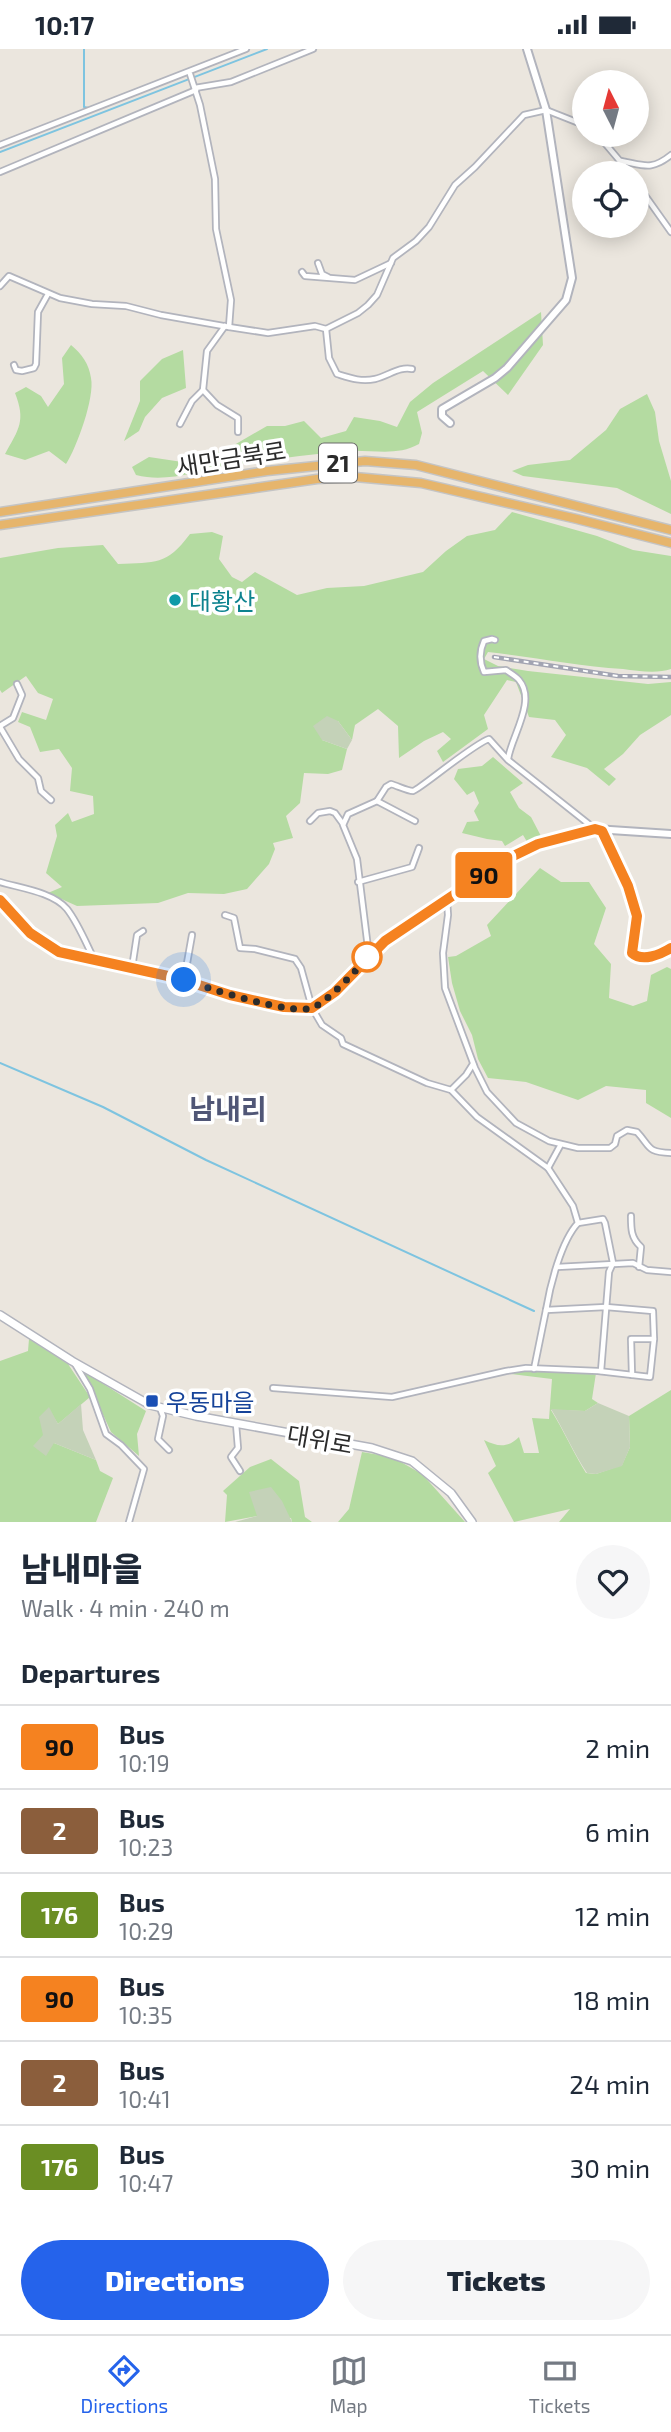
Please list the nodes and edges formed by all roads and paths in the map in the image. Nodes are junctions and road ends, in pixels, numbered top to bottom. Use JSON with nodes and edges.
{"nodes":[{"id":1,"x":246,"y":49,"type":"edge"},
{"id":2,"x":313,"y":49,"type":"edge"},
{"id":3,"x":527,"y":49,"type":"edge"},
{"id":4,"x":190,"y":74,"type":"dead end"},
{"id":5,"x":195,"y":88,"type":"junction"},
{"id":6,"x":546,"y":110,"type":"junction"},
{"id":7,"x":572,"y":120,"type":"edge"},
{"id":8,"x":0,"y":145,"type":"edge"},
{"id":9,"x":609,"y":147,"type":"edge"},
{"id":10,"x":671,"y":155,"type":"edge"},
{"id":11,"x":621,"y":161,"type":"edge"},
{"id":12,"x":649,"y":167,"type":"edge"},
{"id":13,"x":0,"y":172,"type":"edge"},
{"id":14,"x":649,"y":201,"type":"edge"},
{"id":15,"x":671,"y":232,"type":"edge"},
{"id":16,"x":392,"y":262,"type":"junction"},
{"id":17,"x":318,"y":263,"type":"dead end"},
{"id":18,"x":303,"y":272,"type":"dead end"},
{"id":19,"x":332,"y":279,"type":"junction"},
{"id":20,"x":0,"y":286,"type":"edge"},
{"id":21,"x":48,"y":294,"type":"junction"},
{"id":22,"x":227,"y":327,"type":"junction"},
{"id":23,"x":326,"y":329,"type":"junction"},
{"id":24,"x":14,"y":365,"type":"dead end"},
{"id":25,"x":412,"y":369,"type":"dead end"},
{"id":26,"x":204,"y":390,"type":"junction"},
{"id":27,"x":450,"y":423,"type":"dead end"},
{"id":28,"x":180,"y":424,"type":"dead end"},
{"id":29,"x":238,"y":432,"type":"dead end"},
{"id":30,"x":0,"y":512,"type":"edge"},
{"id":31,"x":0,"y":525,"type":"edge"},
{"id":32,"x":671,"y":530,"type":"edge"},
{"id":33,"x":671,"y":543,"type":"edge"},
{"id":34,"x":495,"y":640,"type":"dead end"},
{"id":35,"x":17,"y":684,"type":"dead end"},
{"id":36,"x":0,"y":726,"type":"edge"},
{"id":37,"x":508,"y":760,"type":"junction"},
{"id":38,"x":51,"y":800,"type":"dead end"},
{"id":39,"x":377,"y":801,"type":"junction"},
{"id":40,"x":310,"y":821,"type":"dead end"},
{"id":41,"x":415,"y":821,"type":"dead end"},
{"id":42,"x":343,"y":825,"type":"junction"},
{"id":43,"x":598,"y":830,"type":"junction"},
{"id":44,"x":671,"y":834,"type":"edge"},
{"id":45,"x":419,"y":848,"type":"dead end"},
{"id":46,"x":0,"y":882,"type":"edge"},
{"id":47,"x":358,"y":883,"type":"junction"},
{"id":48,"x":0,"y":900,"type":"edge"},
{"id":49,"x":447,"y":900,"type":"junction"},
{"id":50,"x":225,"y":915,"type":"dead end"},
{"id":51,"x":143,"y":931,"type":"dead end"},
{"id":52,"x":192,"y":935,"type":"dead end"},
{"id":53,"x":671,"y":948,"type":"edge"},
{"id":54,"x":369,"y":956,"type":"junction"},
{"id":55,"x":94,"y":958,"type":"junction"},
{"id":56,"x":132,"y":968,"type":"junction"},
{"id":57,"x":184,"y":980,"type":"junction"},
{"id":58,"x":312,"y":1008,"type":"junction"},
{"id":59,"x":473,"y":1063,"type":"junction"},
{"id":60,"x":451,"y":1090,"type":"junction"},
{"id":61,"x":560,"y":1146,"type":"junction"},
{"id":62,"x":671,"y":1153,"type":"edge"},
{"id":63,"x":548,"y":1167,"type":"junction"},
{"id":64,"x":631,"y":1216,"type":"dead end"},
{"id":65,"x":578,"y":1223,"type":"junction"},
{"id":66,"x":612,"y":1263,"type":"junction"},
{"id":67,"x":557,"y":1267,"type":"junction"},
{"id":68,"x":639,"y":1267,"type":"junction"},
{"id":69,"x":671,"y":1272,"type":"edge"},
{"id":70,"x":606,"y":1307,"type":"junction"},
{"id":71,"x":546,"y":1310,"type":"junction"},
{"id":72,"x":0,"y":1315,"type":"edge"},
{"id":73,"x":654,"y":1339,"type":"junction"},
{"id":74,"x":72,"y":1361,"type":"junction"},
{"id":75,"x":534,"y":1369,"type":"junction"},
{"id":76,"x":601,"y":1371,"type":"junction"},
{"id":77,"x":632,"y":1375,"type":"junction"},
{"id":78,"x":273,"y":1388,"type":"dead end"},
{"id":79,"x":159,"y":1408,"type":"junction"},
{"id":80,"x":236,"y":1424,"type":"junction"},
{"id":81,"x":169,"y":1450,"type":"dead end"},
{"id":82,"x":240,"y":1471,"type":"dead end"},
{"id":83,"x":129,"y":1522,"type":"edge"},
{"id":84,"x":472,"y":1522,"type":"edge"}],
"edges":[{"from":1,"to":8,"type":"street"},
{"from":2,"to":5,"type":"street"},
{"from":3,"to":6,"type":"street"},
{"from":4,"to":5,"type":"street"},
{"from":5,"to":13,"type":"street"},
{"from":5,"to":22,"type":"street"},
{"from":6,"to":7,"type":"street"},
{"from":6,"to":16,"type":"street"},
{"from":6,"to":27,"type":"street"},
{"from":9,"to":11,"type":"street"},
{"from":10,"to":12,"type":"street"},
{"from":14,"to":15,"type":"street"},
{"from":16,"to":19,"type":"street"},
{"from":16,"to":23,"type":"street"},
{"from":17,"to":19,"type":"street"},
{"from":18,"to":19,"type":"street"},
{"from":20,"to":21,"type":"street"},
{"from":21,"to":22,"type":"street"},
{"from":21,"to":24,"type":"street"},
{"from":22,"to":23,"type":"street"},
{"from":22,"to":26,"type":"street"},
{"from":23,"to":25,"type":"street"},
{"from":26,"to":28,"type":"street"},
{"from":26,"to":29,"type":"street"},
{"from":30,"to":32,"type":"highway","name":"새만금북로","number":"21"},
{"from":31,"to":33,"type":"highway","name":"새만금북로","number":"21"},
{"from":34,"to":37,"type":"street"},
{"from":35,"to":36,"type":"street"},
{"from":36,"to":38,"type":"street"},
{"from":37,"to":39,"type":"street"},
{"from":37,"to":43,"type":"street"},
{"from":39,"to":41,"type":"street"},
{"from":39,"to":42,"type":"street"},
{"from":40,"to":42,"type":"street"},
{"from":42,"to":47,"type":"street"},
{"from":43,"to":44,"type":"street"},
{"from":43,"to":49,"type":"street"},
{"from":43,"to":53,"type":"street"},
{"from":45,"to":47,"type":"street"},
{"from":46,"to":55,"type":"street"},
{"from":47,"to":54,"type":"street"},
{"from":48,"to":55,"type":"street"},
{"from":49,"to":54,"type":"street"},
{"from":49,"to":59,"type":"street"},
{"from":50,"to":58,"type":"street"},
{"from":51,"to":56,"type":"street"},
{"from":52,"to":57,"type":"street"},
{"from":54,"to":58,"type":"street"},
{"from":55,"to":56,"type":"street"},
{"from":56,"to":57,"type":"street"},
{"from":57,"to":58,"type":"street"},
{"from":58,"to":60,"type":"street"},
{"from":59,"to":60,"type":"street"},
{"from":59,"to":61,"type":"street"},
{"from":60,"to":63,"type":"street"},
{"from":61,"to":62,"type":"street"},
{"from":61,"to":63,"type":"street"},
{"from":63,"to":65,"type":"street"},
{"from":64,"to":68,"type":"street"},
{"from":65,"to":66,"type":"street"},
{"from":65,"to":67,"type":"street"},
{"from":66,"to":67,"type":"street"},
{"from":66,"to":68,"type":"street"},
{"from":66,"to":70,"type":"street"},
{"from":67,"to":71,"type":"street"},
{"from":68,"to":69,"type":"street"},
{"from":70,"to":71,"type":"street"},
{"from":70,"to":73,"type":"street"},
{"from":70,"to":76,"type":"street"},
{"from":71,"to":75,"type":"street"},
{"from":72,"to":74,"type":"main road","name":"대위로"},
{"from":73,"to":77,"type":"street"},
{"from":73,"to":77,"type":"street"},
{"from":74,"to":79,"type":"main road","name":"대위로"},
{"from":74,"to":83,"type":"street"},
{"from":75,"to":76,"type":"street"},
{"from":75,"to":78,"type":"street"},
{"from":76,"to":77,"type":"street"},
{"from":79,"to":80,"type":"main road","name":"대위로"},
{"from":79,"to":81,"type":"street"},
{"from":80,"to":82,"type":"street"},
{"from":80,"to":84,"type":"main road","name":"대위로"}]}
